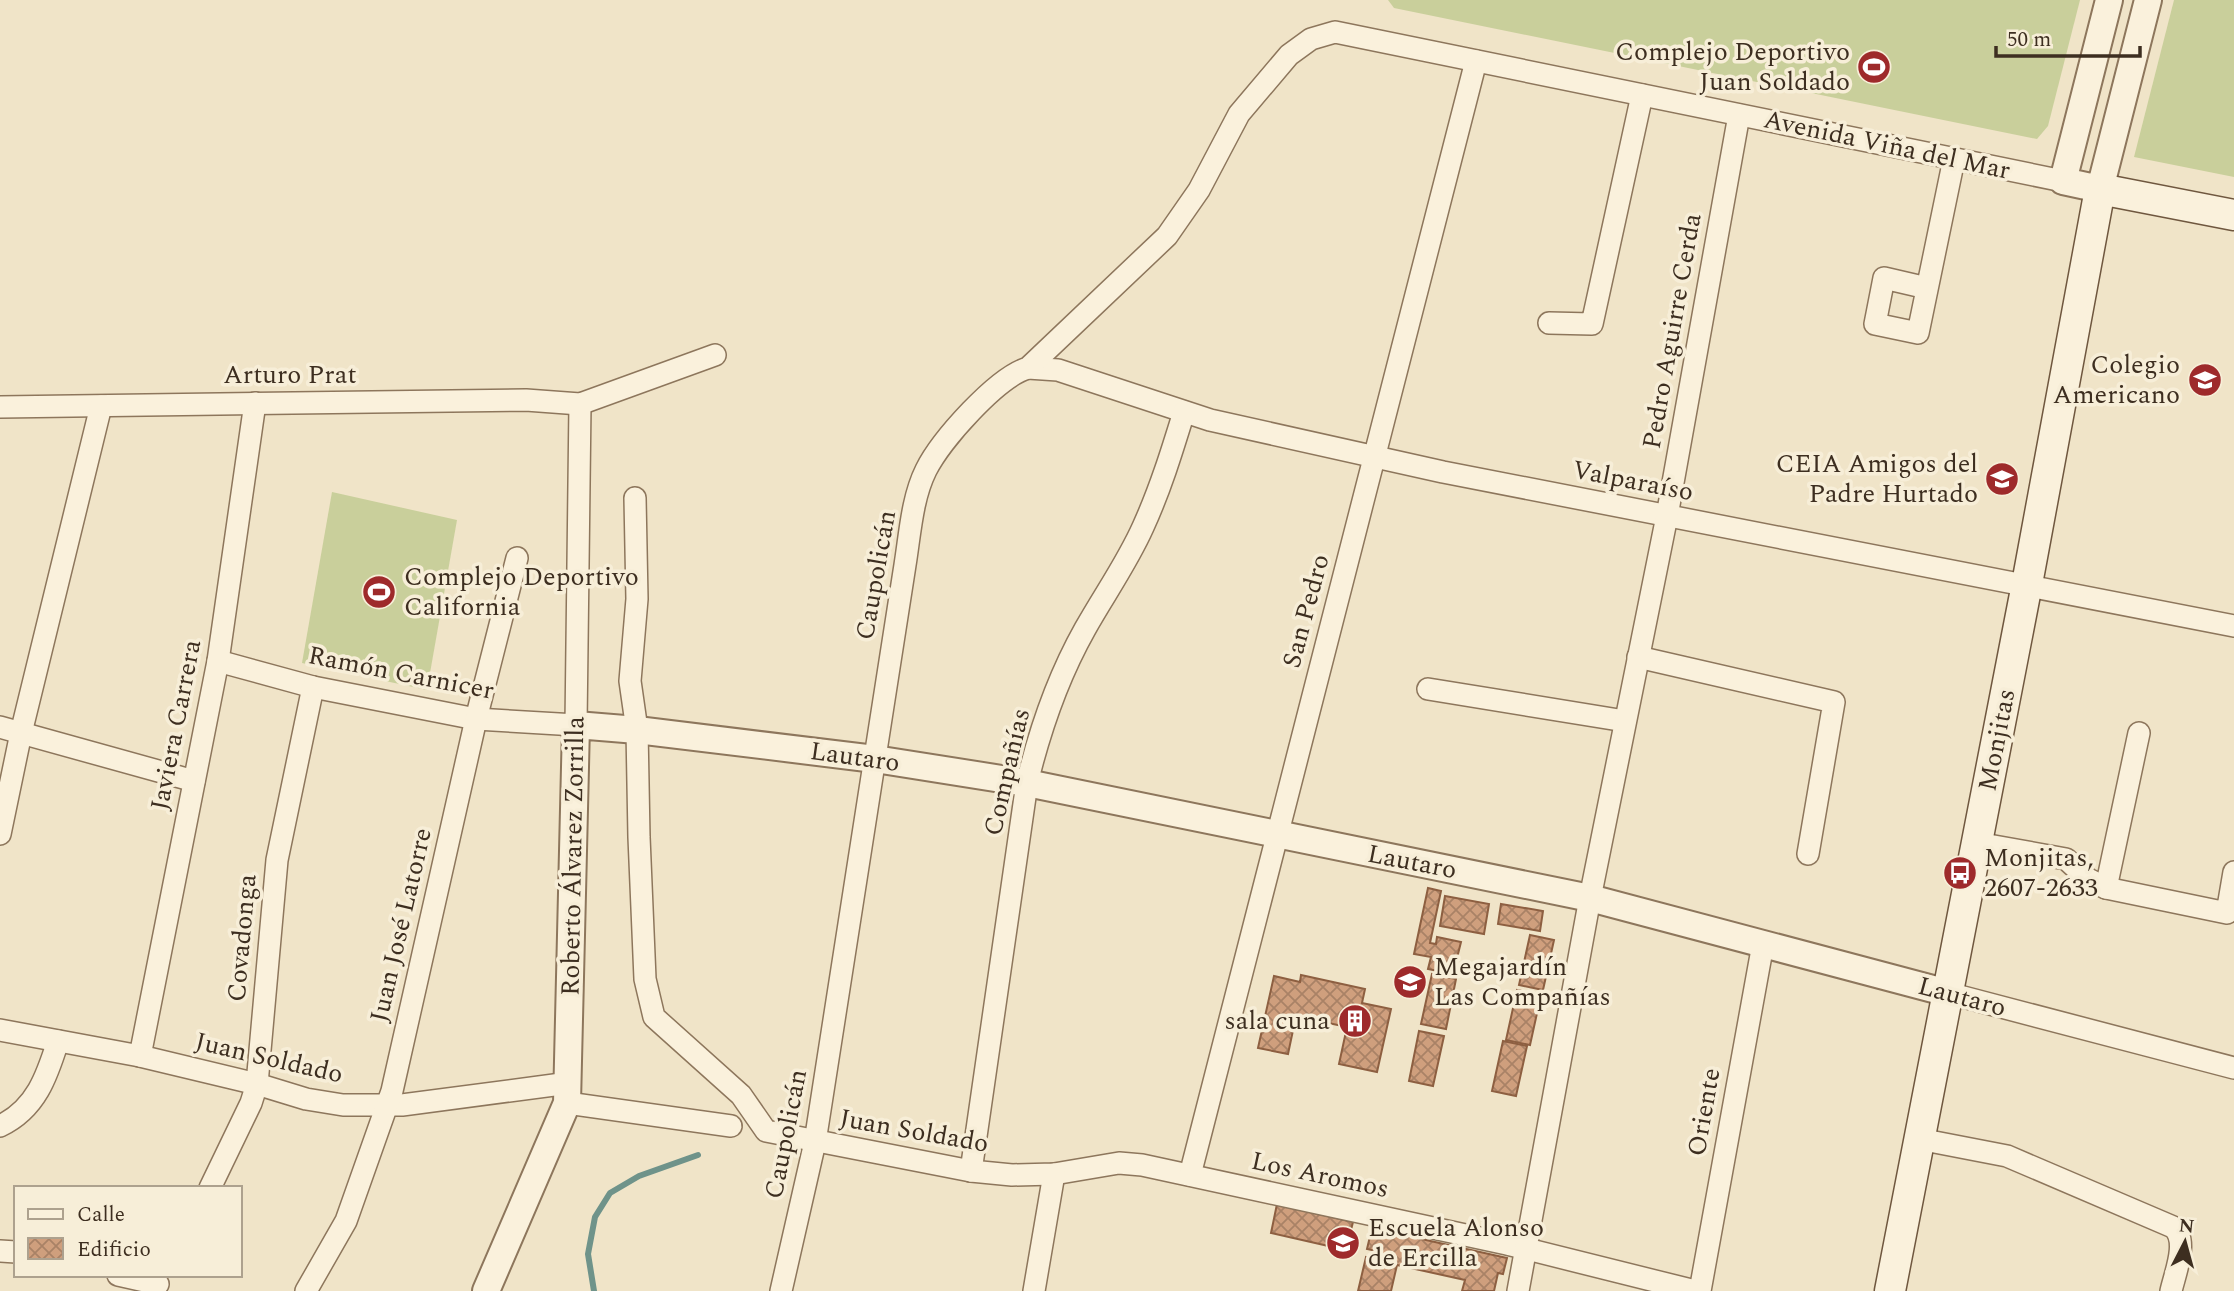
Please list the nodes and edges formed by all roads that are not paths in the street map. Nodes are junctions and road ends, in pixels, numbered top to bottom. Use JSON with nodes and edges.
{"nodes":[{"id":1,"x":2109,"y":0,"type":"edge"},
{"id":2,"x":2148,"y":0,"type":"edge"},
{"id":3,"x":1335,"y":32,"type":"joint"},
{"id":4,"x":1476,"y":61,"type":"junction"},
{"id":5,"x":1642,"y":95,"type":"junction"},
{"id":6,"x":1739,"y":115,"type":"junction"},
{"id":7,"x":1954,"y":159,"type":"junction"},
{"id":8,"x":2063,"y":181,"type":"junction"},
{"id":9,"x":2100,"y":189,"type":"junction"},
{"id":10,"x":2234,"y":215,"type":"edge"},
{"id":11,"x":1927,"y":288,"type":"dead end"},
{"id":12,"x":1549,"y":323,"type":"dead end"},
{"id":13,"x":715,"y":355,"type":"dead end"},
{"id":14,"x":1028,"y":368,"type":"junction"},
{"id":15,"x":255,"y":403,"type":"junction"},
{"id":16,"x":580,"y":404,"type":"junction"},
{"id":17,"x":101,"y":406,"type":"junction"},
{"id":18,"x":0,"y":407,"type":"edge"},
{"id":19,"x":1184,"y":412,"type":"junction"},
{"id":20,"x":1375,"y":456,"type":"junction"},
{"id":21,"x":635,"y":498,"type":"dead end"},
{"id":22,"x":1667,"y":516,"type":"junction"},
{"id":23,"x":517,"y":558,"type":"dead end"},
{"id":24,"x":2028,"y":584,"type":"junction"},
{"id":25,"x":2234,"y":626,"type":"edge"},
{"id":26,"x":1638,"y":657,"type":"junction"},
{"id":27,"x":218,"y":661,"type":"junction"},
{"id":28,"x":313,"y":687,"type":"junction"},
{"id":29,"x":1428,"y":689,"type":"dead end"},
{"id":30,"x":476,"y":719,"type":"junction"},
{"id":31,"x":1625,"y":721,"type":"junction"},
{"id":32,"x":576,"y":725,"type":"junction"},
{"id":33,"x":10,"y":730,"type":"edge"},
{"id":34,"x":638,"y":730,"type":"junction"},
{"id":35,"x":2139,"y":733,"type":"dead end"},
{"id":36,"x":875,"y":759,"type":"junction"},
{"id":37,"x":194,"y":781,"type":"junction"},
{"id":38,"x":1027,"y":783,"type":"junction"},
{"id":39,"x":0,"y":834,"type":"edge"},
{"id":40,"x":1278,"y":835,"type":"junction"},
{"id":41,"x":1978,"y":843,"type":"junction"},
{"id":42,"x":1808,"y":855,"type":"dead end"},
{"id":43,"x":2234,"y":872,"type":"edge"},
{"id":44,"x":2106,"y":888,"type":"junction"},
{"id":45,"x":1590,"y":898,"type":"junction"},
{"id":46,"x":1763,"y":944,"type":"junction"},
{"id":47,"x":1948,"y":993,"type":"junction"},
{"id":48,"x":0,"y":1030,"type":"edge"},
{"id":49,"x":58,"y":1041,"type":"junction"},
{"id":50,"x":140,"y":1056,"type":"junction"},
{"id":51,"x":2234,"y":1068,"type":"edge"},
{"id":52,"x":257,"y":1084,"type":"junction"},
{"id":53,"x":568,"y":1093,"type":"junction"},
{"id":54,"x":387,"y":1106,"type":"junction"},
{"id":55,"x":0,"y":1126,"type":"edge"},
{"id":56,"x":731,"y":1126,"type":"dead end"},
{"id":57,"x":1919,"y":1139,"type":"junction"},
{"id":58,"x":815,"y":1142,"type":"junction"},
{"id":59,"x":971,"y":1171,"type":"junction"},
{"id":60,"x":1054,"y":1174,"type":"junction"},
{"id":61,"x":1190,"y":1175,"type":"junction"},
{"id":62,"x":211,"y":1186,"type":"edge"},
{"id":63,"x":1526,"y":1250,"type":"junction"},
{"id":64,"x":128,"y":1277,"type":"edge"},
{"id":65,"x":158,"y":1283,"type":"edge"},
{"id":66,"x":306,"y":1291,"type":"edge"},
{"id":67,"x":486,"y":1291,"type":"edge"},
{"id":68,"x":781,"y":1291,"type":"edge"},
{"id":69,"x":1034,"y":1291,"type":"edge"},
{"id":70,"x":1518,"y":1291,"type":"edge"},
{"id":71,"x":1697,"y":1291,"type":"edge"},
{"id":72,"x":1890,"y":1291,"type":"edge"},
{"id":73,"x":2171,"y":1291,"type":"edge"}],
"edges":[{"from":1,"to":8,"type":"street"},
{"from":2,"to":9,"type":"street"},
{"from":3,"to":4,"type":"street","name":"Avenida Viña del Mar"},
{"from":3,"to":14,"type":"street","name":"Caupolicán"},
{"from":4,"to":5,"type":"street","name":"Avenida Viña del Mar"},
{"from":4,"to":20,"type":"street","name":"San Pedro"},
{"from":5,"to":6,"type":"street","name":"Avenida Viña del Mar"},
{"from":5,"to":12,"type":"street"},
{"from":6,"to":7,"type":"street","name":"Avenida Viña del Mar"},
{"from":6,"to":22,"type":"street","name":"Pedro Aguirre Cerda"},
{"from":7,"to":8,"type":"street","name":"Avenida Viña del Mar"},
{"from":7,"to":11,"type":"street"},
{"from":8,"to":9,"type":"street","name":"Avenida Viña del Mar"},
{"from":9,"to":10,"type":"main road","name":"Avenida Viña del Mar"},
{"from":9,"to":24,"type":"main road","name":"Monjitas"},
{"from":13,"to":16,"type":"street"},
{"from":14,"to":19,"type":"street","name":"Valparaíso"},
{"from":14,"to":36,"type":"street","name":"Caupolicán"},
{"from":15,"to":16,"type":"street","name":"Arturo Prat"},
{"from":15,"to":17,"type":"street","name":"Arturo Prat"},
{"from":15,"to":27,"type":"street","name":"Javiera Carrera"},
{"from":16,"to":32,"type":"street","name":"Roberto Álvarez Zorrilla"},
{"from":17,"to":18,"type":"street","name":"Arturo Prat"},
{"from":17,"to":33,"type":"street"},
{"from":19,"to":20,"type":"street","name":"Valparaíso"},
{"from":19,"to":38,"type":"street","name":"Compañías"},
{"from":20,"to":22,"type":"street","name":"Valparaíso"},
{"from":20,"to":40,"type":"street","name":"San Pedro"},
{"from":21,"to":34,"type":"street"},
{"from":22,"to":24,"type":"street","name":"Valparaíso"},
{"from":22,"to":26,"type":"street","name":"Pedro Aguirre Cerda"},
{"from":23,"to":30,"type":"street","name":"Juan José Latorre"},
{"from":24,"to":25,"type":"street","name":"Valparaíso"},
{"from":24,"to":41,"type":"main road","name":"Monjitas"},
{"from":26,"to":31,"type":"street","name":"Pedro Aguirre Cerda"},
{"from":26,"to":42,"type":"street"},
{"from":27,"to":28,"type":"street","name":"Ramón Carnicer"},
{"from":27,"to":37,"type":"street","name":"Javiera Carrera"},
{"from":28,"to":30,"type":"street","name":"Ramón Carnicer"},
{"from":28,"to":52,"type":"street","name":"Covadonga"},
{"from":29,"to":31,"type":"street"},
{"from":30,"to":32,"type":"street","name":"Ramón Carnicer"},
{"from":30,"to":54,"type":"street","name":"Juan José Latorre"},
{"from":31,"to":45,"type":"street","name":"Pedro Aguirre Cerda"},
{"from":32,"to":34,"type":"street","name":"Lautaro"},
{"from":32,"to":53,"type":"street","name":"Roberto Álvarez Zorrilla"},
{"from":33,"to":37,"type":"street"},
{"from":33,"to":39,"type":"street"},
{"from":34,"to":36,"type":"street","name":"Lautaro"},
{"from":34,"to":58,"type":"street","name":"Juan Soldado"},
{"from":35,"to":44,"type":"street"},
{"from":36,"to":38,"type":"street","name":"Lautaro"},
{"from":36,"to":58,"type":"street","name":"Caupolicán"},
{"from":37,"to":50,"type":"street","name":"Javiera Carrera"},
{"from":38,"to":40,"type":"street","name":"Lautaro"},
{"from":38,"to":59,"type":"street","name":"Compañías"},
{"from":40,"to":45,"type":"street","name":"Lautaro"},
{"from":40,"to":61,"type":"street","name":"San Pedro"},
{"from":41,"to":44,"type":"street"},
{"from":41,"to":47,"type":"main road","name":"Monjitas"},
{"from":43,"to":44,"type":"street"},
{"from":45,"to":46,"type":"street","name":"Lautaro"},
{"from":45,"to":63,"type":"street","name":"Pedro Aguirre Cerda"},
{"from":46,"to":47,"type":"street","name":"Lautaro"},
{"from":46,"to":71,"type":"street","name":"Oriente"},
{"from":47,"to":51,"type":"street","name":"Lautaro"},
{"from":47,"to":57,"type":"main road","name":"Monjitas"},
{"from":48,"to":49,"type":"street","name":"Juan Soldado"},
{"from":49,"to":50,"type":"street","name":"Juan Soldado"},
{"from":49,"to":55,"type":"street"},
{"from":50,"to":52,"type":"street","name":"Juan Soldado"},
{"from":52,"to":54,"type":"street","name":"Juan Soldado"},
{"from":52,"to":62,"type":"street","name":"Covadonga"},
{"from":53,"to":54,"type":"street","name":"Juan Soldado"},
{"from":53,"to":56,"type":"street","name":"Juan Soldado"},
{"from":53,"to":67,"type":"street","name":"Roberto Álvarez Zorrilla"},
{"from":54,"to":66,"type":"street","name":"Juan José Latorre"},
{"from":57,"to":72,"type":"main road","name":"Monjitas"},
{"from":57,"to":73,"type":"street"},
{"from":58,"to":59,"type":"street","name":"Juan Soldado"},
{"from":58,"to":68,"type":"street","name":"Caupolicán"},
{"from":59,"to":60,"type":"street","name":"Juan Soldado"},
{"from":60,"to":61,"type":"street","name":"Los Aromos"},
{"from":60,"to":69,"type":"street"},
{"from":61,"to":63,"type":"street","name":"Los Aromos"},
{"from":63,"to":70,"type":"street","name":"Pedro Aguirre Cerda"},
{"from":63,"to":71,"type":"street","name":"Los Aromos"},
{"from":64,"to":65,"type":"street"}]}
